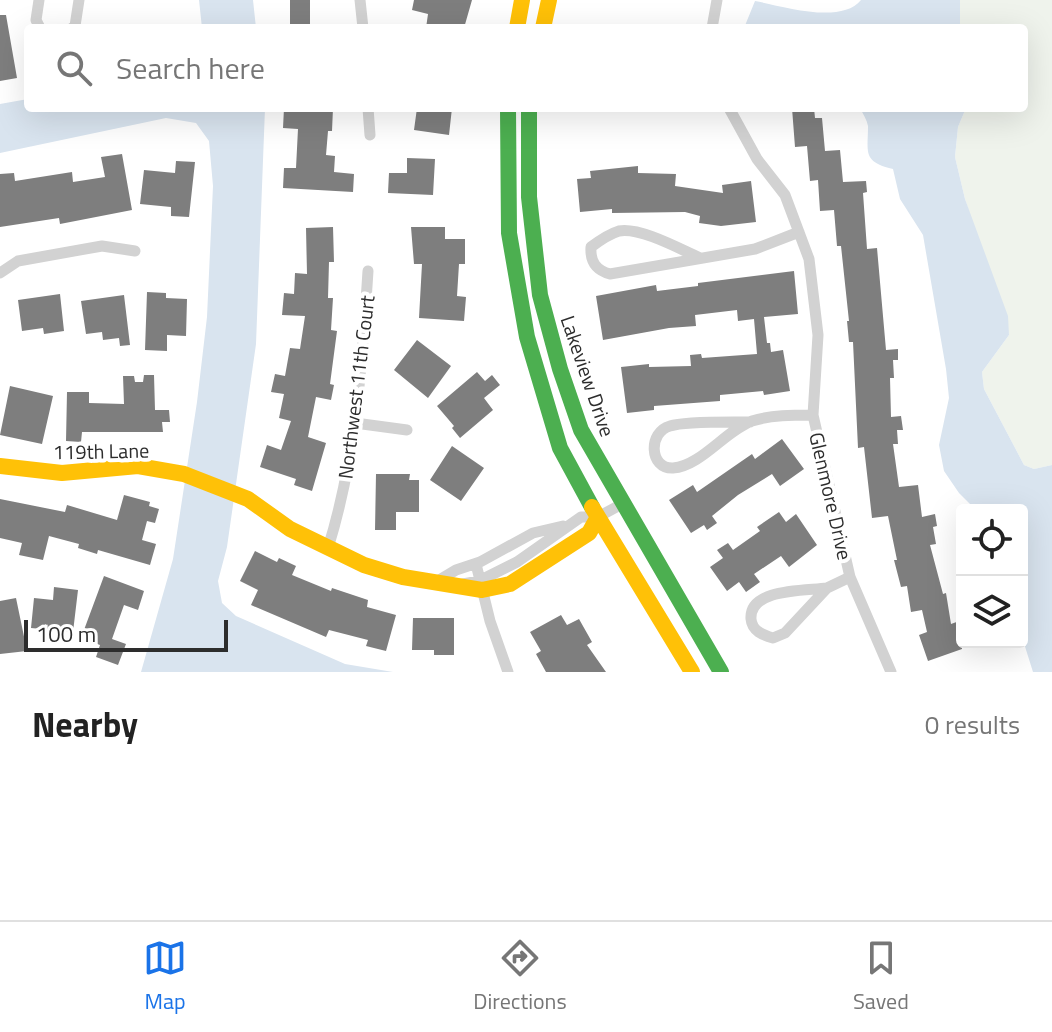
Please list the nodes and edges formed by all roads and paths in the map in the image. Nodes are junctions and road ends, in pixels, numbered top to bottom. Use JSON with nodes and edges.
{"nodes":[{"id":1,"x":39,"y":0,"type":"edge"},
{"id":2,"x":79,"y":0,"type":"edge"},
{"id":3,"x":360,"y":0,"type":"edge"},
{"id":4,"x":522,"y":0,"type":"edge"},
{"id":5,"x":549,"y":0,"type":"edge"},
{"id":6,"x":717,"y":0,"type":"edge"},
{"id":7,"x":38,"y":24,"type":"edge"},
{"id":8,"x":75,"y":24,"type":"edge"},
{"id":9,"x":363,"y":24,"type":"edge"},
{"id":10,"x":518,"y":24,"type":"edge"},
{"id":11,"x":544,"y":24,"type":"edge"},
{"id":12,"x":713,"y":24,"type":"edge"},
{"id":13,"x":368,"y":112,"type":"edge"},
{"id":14,"x":508,"y":112,"type":"edge"},
{"id":15,"x":529,"y":112,"type":"edge"},
{"id":16,"x":731,"y":112,"type":"edge"},
{"id":17,"x":370,"y":135,"type":"dead end"},
{"id":18,"x":799,"y":232,"type":"junction"},
{"id":19,"x":135,"y":251,"type":"dead end"},
{"id":20,"x":700,"y":258,"type":"junction"},
{"id":21,"x":368,"y":271,"type":"dead end"},
{"id":22,"x":0,"y":273,"type":"edge"},
{"id":23,"x":813,"y":415,"type":"junction"},
{"id":24,"x":750,"y":422,"type":"junction"},
{"id":25,"x":355,"y":423,"type":"junction"},
{"id":26,"x":407,"y":430,"type":"dead end"},
{"id":27,"x":0,"y":466,"type":"edge"},
{"id":28,"x":622,"y":504,"type":"junction"},
{"id":29,"x":598,"y":517,"type":"junction"},
{"id":30,"x":570,"y":525,"type":"junction"},
{"id":31,"x":328,"y":548,"type":"junction"},
{"id":32,"x":476,"y":564,"type":"junction"},
{"id":33,"x":850,"y":577,"type":"junction"},
{"id":34,"x":439,"y":582,"type":"junction"},
{"id":35,"x":480,"y":586,"type":"junction"},
{"id":36,"x":827,"y":588,"type":"junction"},
{"id":37,"x":508,"y":672,"type":"edge"},
{"id":38,"x":692,"y":672,"type":"edge"},
{"id":39,"x":721,"y":672,"type":"edge"},
{"id":40,"x":891,"y":672,"type":"edge"}],
"edges":[{"from":1,"to":7,"type":"street"},
{"from":2,"to":8,"type":"street"},
{"from":3,"to":9,"type":"street"},
{"from":4,"to":10,"type":"street"},
{"from":5,"to":11,"type":"street"},
{"from":6,"to":12,"type":"street"},
{"from":13,"to":17,"type":"street"},
{"from":14,"to":29,"type":"street"},
{"from":15,"to":28,"type":"street","name":"Lakeview Drive"},
{"from":16,"to":18,"type":"street","name":"Glenmore Drive"},
{"from":18,"to":20,"type":"street"},
{"from":18,"to":23,"type":"street","name":"Glenmore Drive"},
{"from":19,"to":22,"type":"street"},
{"from":20,"to":20,"type":"street"},
{"from":21,"to":25,"type":"street","name":"Northwest 11th Court"},
{"from":23,"to":24,"type":"street","name":"Glenmore Drive"},
{"from":23,"to":33,"type":"street","name":"Glenmore Drive"},
{"from":24,"to":24,"type":"street","name":"Glenmore Drive"},
{"from":25,"to":26,"type":"street"},
{"from":25,"to":31,"type":"street","name":"Northwest 11th Court"},
{"from":27,"to":31,"type":"street","name":"119th Lane"},
{"from":28,"to":29,"type":"street"},
{"from":28,"to":39,"type":"street","name":"Lakeview Drive"},
{"from":29,"to":30,"type":"street"},
{"from":29,"to":35,"type":"street"},
{"from":29,"to":38,"type":"street"},
{"from":30,"to":32,"type":"street"},
{"from":30,"to":35,"type":"street"},
{"from":31,"to":34,"type":"street","name":"119th Lane"},
{"from":32,"to":34,"type":"street"},
{"from":32,"to":35,"type":"street"},
{"from":33,"to":36,"type":"street","name":"Glenmore Drive"},
{"from":33,"to":40,"type":"street","name":"Glenmore Drive"},
{"from":34,"to":35,"type":"street","name":"119th Lane"},
{"from":35,"to":37,"type":"street"},
{"from":36,"to":36,"type":"street","name":"Glenmore Drive"}]}
